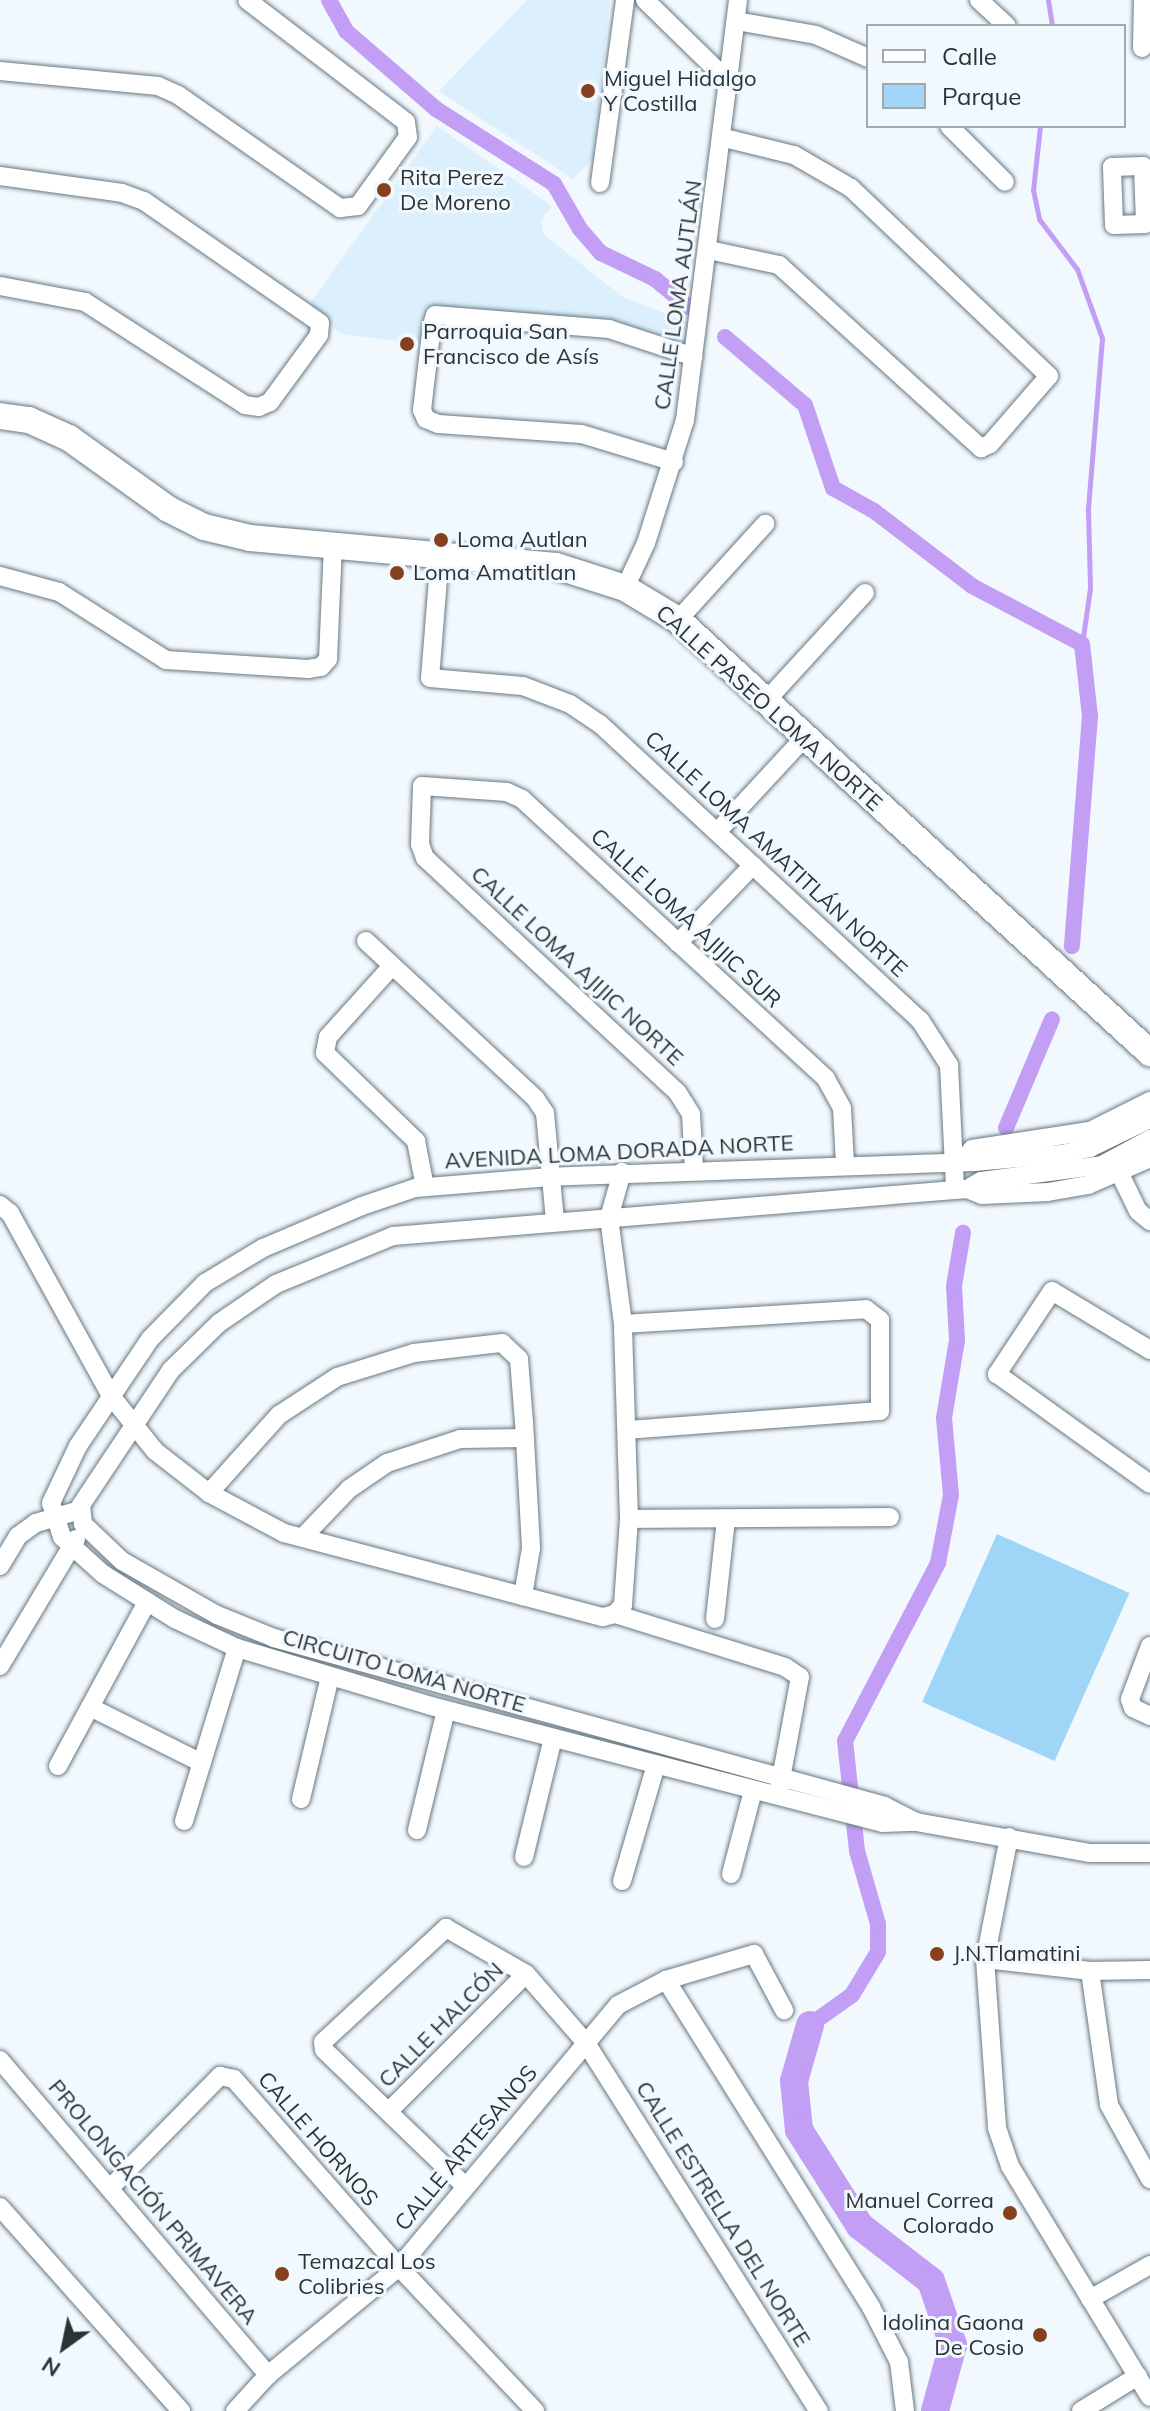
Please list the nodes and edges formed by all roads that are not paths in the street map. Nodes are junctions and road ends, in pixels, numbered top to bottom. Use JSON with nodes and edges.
{"nodes":[{"id":1,"x":247,"y":0,"type":"edge"},
{"id":2,"x":625,"y":0,"type":"edge"},
{"id":3,"x":645,"y":0,"type":"edge"},
{"id":4,"x":738,"y":0,"type":"edge"},
{"id":5,"x":979,"y":0,"type":"edge"},
{"id":6,"x":1143,"y":0,"type":"edge"},
{"id":7,"x":736,"y":21,"type":"junction"},
{"id":8,"x":1005,"y":24,"type":"edge"},
{"id":9,"x":1142,"y":48,"type":"dead end"},
{"id":10,"x":866,"y":57,"type":"edge"},
{"id":11,"x":0,"y":71,"type":"edge"},
{"id":12,"x":729,"y":82,"type":"junction"},
{"id":13,"x":961,"y":130,"type":"edge"},
{"id":14,"x":724,"y":138,"type":"junction"},
{"id":15,"x":0,"y":176,"type":"edge"},
{"id":16,"x":1005,"y":182,"type":"dead end"},
{"id":17,"x":600,"y":183,"type":"dead end"},
{"id":18,"x":709,"y":250,"type":"junction"},
{"id":19,"x":0,"y":286,"type":"edge"},
{"id":20,"x":694,"y":357,"type":"junction"},
{"id":21,"x":0,"y":416,"type":"edge"},
{"id":22,"x":674,"y":462,"type":"junction"},
{"id":23,"x":765,"y":524,"type":"dead end"},
{"id":24,"x":333,"y":546,"type":"junction"},
{"id":25,"x":440,"y":554,"type":"junction"},
{"id":26,"x":0,"y":576,"type":"edge"},
{"id":27,"x":625,"y":588,"type":"junction"},
{"id":28,"x":865,"y":593,"type":"dead end"},
{"id":29,"x":678,"y":620,"type":"junction"},
{"id":30,"x":765,"y":702,"type":"junction"},
{"id":31,"x":805,"y":737,"type":"junction"},
{"id":32,"x":717,"y":832,"type":"junction"},
{"id":33,"x":420,"y":850,"type":"joint"},
{"id":34,"x":753,"y":865,"type":"junction"},
{"id":35,"x":366,"y":941,"type":"dead end"},
{"id":36,"x":678,"y":943,"type":"junction"},
{"id":37,"x":392,"y":966,"type":"junction"},
{"id":38,"x":1147,"y":1043,"type":"edge"},
{"id":39,"x":1150,"y":1101,"type":"edge"},
{"id":40,"x":1150,"y":1119,"type":"edge"},
{"id":41,"x":1150,"y":1139,"type":"edge"},
{"id":42,"x":1150,"y":1158,"type":"edge"},
{"id":43,"x":960,"y":1159,"type":"junction"},
{"id":44,"x":845,"y":1164,"type":"junction"},
{"id":45,"x":694,"y":1171,"type":"junction"},
{"id":46,"x":622,"y":1172,"type":"junction"},
{"id":47,"x":1120,"y":1174,"type":"junction"},
{"id":48,"x":550,"y":1177,"type":"junction"},
{"id":49,"x":425,"y":1187,"type":"junction"},
{"id":50,"x":961,"y":1189,"type":"junction"},
{"id":51,"x":0,"y":1205,"type":"edge"},
{"id":52,"x":609,"y":1218,"type":"junction"},
{"id":53,"x":555,"y":1221,"type":"junction"},
{"id":54,"x":1150,"y":1221,"type":"edge"},
{"id":55,"x":623,"y":1324,"type":"junction"},
{"id":56,"x":1150,"y":1350,"type":"edge"},
{"id":57,"x":111,"y":1396,"type":"junction"},
{"id":58,"x":133,"y":1424,"type":"junction"},
{"id":59,"x":628,"y":1430,"type":"junction"},
{"id":60,"x":525,"y":1438,"type":"junction"},
{"id":61,"x":1150,"y":1484,"type":"edge"},
{"id":62,"x":209,"y":1493,"type":"junction"},
{"id":63,"x":890,"y":1517,"type":"dead end"},
{"id":64,"x":82,"y":1518,"type":"junction"},
{"id":65,"x":52,"y":1519,"type":"junction"},
{"id":66,"x":629,"y":1519,"type":"junction"},
{"id":67,"x":726,"y":1519,"type":"junction"},
{"id":68,"x":303,"y":1537,"type":"junction"},
{"id":69,"x":69,"y":1547,"type":"junction"},
{"id":70,"x":0,"y":1566,"type":"edge"},
{"id":71,"x":523,"y":1596,"type":"junction"},
{"id":72,"x":147,"y":1602,"type":"junction"},
{"id":73,"x":615,"y":1614,"type":"junction"},
{"id":74,"x":715,"y":1619,"type":"dead end"},
{"id":75,"x":1150,"y":1646,"type":"edge"},
{"id":76,"x":237,"y":1648,"type":"junction"},
{"id":77,"x":0,"y":1666,"type":"edge"},
{"id":78,"x":330,"y":1676,"type":"junction"},
{"id":79,"x":434,"y":1685,"type":"junction"},
{"id":80,"x":90,"y":1707,"type":"junction"},
{"id":81,"x":438,"y":1708,"type":"junction"},
{"id":82,"x":1150,"y":1716,"type":"edge"},
{"id":83,"x":553,"y":1738,"type":"junction"},
{"id":84,"x":202,"y":1763,"type":"junction"},
{"id":85,"x":656,"y":1765,"type":"junction"},
{"id":86,"x":58,"y":1766,"type":"dead end"},
{"id":87,"x":779,"y":1788,"type":"junction"},
{"id":88,"x":753,"y":1791,"type":"junction"},
{"id":89,"x":301,"y":1799,"type":"dead end"},
{"id":90,"x":184,"y":1821,"type":"dead end"},
{"id":91,"x":417,"y":1830,"type":"dead end"},
{"id":92,"x":1009,"y":1837,"type":"junction"},
{"id":93,"x":1150,"y":1853,"type":"edge"},
{"id":94,"x":524,"y":1857,"type":"dead end"},
{"id":95,"x":731,"y":1874,"type":"dead end"},
{"id":96,"x":622,"y":1881,"type":"dead end"},
{"id":97,"x":985,"y":1959,"type":"junction"},
{"id":98,"x":1150,"y":1970,"type":"edge"},
{"id":99,"x":1090,"y":1971,"type":"junction"},
{"id":100,"x":526,"y":1974,"type":"junction"},
{"id":101,"x":666,"y":1980,"type":"junction"},
{"id":102,"x":784,"y":2010,"type":"dead end"},
{"id":103,"x":586,"y":2043,"type":"junction"},
{"id":104,"x":0,"y":2060,"type":"edge"},
{"id":105,"x":390,"y":2110,"type":"junction"},
{"id":106,"x":1150,"y":2179,"type":"edge"},
{"id":107,"x":464,"y":2185,"type":"junction"},
{"id":108,"x":111,"y":2187,"type":"junction"},
{"id":109,"x":0,"y":2207,"type":"edge"},
{"id":110,"x":1150,"y":2265,"type":"edge"},
{"id":111,"x":399,"y":2267,"type":"junction"},
{"id":112,"x":1090,"y":2299,"type":"junction"},
{"id":113,"x":268,"y":2375,"type":"junction"},
{"id":114,"x":1138,"y":2376,"type":"junction"},
{"id":115,"x":1150,"y":2397,"type":"edge"},
{"id":116,"x":181,"y":2411,"type":"edge"},
{"id":117,"x":235,"y":2411,"type":"edge"},
{"id":118,"x":535,"y":2411,"type":"edge"},
{"id":119,"x":819,"y":2411,"type":"edge"},
{"id":120,"x":905,"y":2411,"type":"edge"},
{"id":121,"x":1081,"y":2411,"type":"edge"}],
"edges":[{"from":1,"to":11,"type":"street"},
{"from":2,"to":17,"type":"street"},
{"from":3,"to":12,"type":"street"},
{"from":4,"to":7,"type":"street","name":"CALLE LOMA AUTLÁN"},
{"from":5,"to":8,"type":"street"},
{"from":6,"to":9,"type":"street"},
{"from":7,"to":10,"type":"street"},
{"from":7,"to":12,"type":"street","name":"CALLE LOMA AUTLÁN"},
{"from":12,"to":14,"type":"street","name":"CALLE LOMA AUTLÁN"},
{"from":13,"to":16,"type":"street"},
{"from":14,"to":18,"type":"street","name":"CALLE LOMA AUTLÁN"},
{"from":14,"to":18,"type":"street"},
{"from":15,"to":19,"type":"street"},
{"from":18,"to":20,"type":"street","name":"CALLE LOMA AUTLÁN"},
{"from":20,"to":22,"type":"street","name":"CALLE LOMA AUTLÁN"},
{"from":20,"to":22,"type":"street"},
{"from":21,"to":24,"type":"street","name":"CALLE PASEO LOMA NORTE"},
{"from":22,"to":27,"type":"street","name":"CALLE LOMA AUTLÁN"},
{"from":23,"to":29,"type":"street"},
{"from":24,"to":25,"type":"street","name":"CALLE PASEO LOMA NORTE"},
{"from":24,"to":26,"type":"street"},
{"from":25,"to":27,"type":"street","name":"CALLE PASEO LOMA NORTE"},
{"from":25,"to":32,"type":"street","name":"CALLE LOMA AMATITLÁN NORTE"},
{"from":27,"to":29,"type":"street","name":"CALLE PASEO LOMA NORTE"},
{"from":28,"to":30,"type":"street"},
{"from":29,"to":30,"type":"street","name":"CALLE PASEO LOMA NORTE"},
{"from":30,"to":31,"type":"street","name":"CALLE PASEO LOMA NORTE"},
{"from":31,"to":32,"type":"street"},
{"from":31,"to":38,"type":"street","name":"CALLE PASEO LOMA NORTE"},
{"from":32,"to":34,"type":"street","name":"CALLE LOMA AMATITLÁN NORTE"},
{"from":33,"to":36,"type":"street","name":"CALLE LOMA AJIJIC SUR"},
{"from":33,"to":45,"type":"street","name":"CALLE LOMA AJIJIC NORTE"},
{"from":34,"to":36,"type":"street"},
{"from":34,"to":43,"type":"street","name":"CALLE LOMA AMATITLÁN NORTE"},
{"from":35,"to":37,"type":"street"},
{"from":36,"to":44,"type":"street","name":"CALLE LOMA AJIJIC SUR"},
{"from":37,"to":48,"type":"street"},
{"from":37,"to":49,"type":"street"},
{"from":39,"to":43,"type":"street","name":"AVENIDA LOMA DORADA NORTE"},
{"from":40,"to":43,"type":"street","name":"AVENIDA LOMA DORADA NORTE"},
{"from":41,"to":50,"type":"street"},
{"from":42,"to":47,"type":"street"},
{"from":43,"to":44,"type":"street","name":"AVENIDA LOMA DORADA NORTE"},
{"from":43,"to":50,"type":"street","name":"CALLE LOMA AMATITLÁN NORTE"},
{"from":44,"to":45,"type":"street","name":"AVENIDA LOMA DORADA NORTE"},
{"from":45,"to":46,"type":"street","name":"AVENIDA LOMA DORADA NORTE"},
{"from":46,"to":48,"type":"street","name":"AVENIDA LOMA DORADA NORTE"},
{"from":46,"to":52,"type":"street"},
{"from":47,"to":50,"type":"street"},
{"from":47,"to":54,"type":"street"},
{"from":48,"to":49,"type":"street","name":"AVENIDA LOMA DORADA NORTE"},
{"from":48,"to":53,"type":"street"},
{"from":49,"to":57,"type":"street","name":"AVENIDA LOMA DORADA NORTE"},
{"from":50,"to":52,"type":"street"},
{"from":51,"to":57,"type":"street"},
{"from":52,"to":53,"type":"street"},
{"from":52,"to":55,"type":"street"},
{"from":53,"to":58,"type":"street"},
{"from":55,"to":59,"type":"street"},
{"from":55,"to":59,"type":"street"},
{"from":56,"to":61,"type":"street"},
{"from":57,"to":58,"type":"street"},
{"from":57,"to":65,"type":"street"},
{"from":58,"to":62,"type":"street"},
{"from":58,"to":64,"type":"street"},
{"from":59,"to":66,"type":"street"},
{"from":60,"to":62,"type":"street"},
{"from":60,"to":68,"type":"street"},
{"from":60,"to":71,"type":"street"},
{"from":62,"to":68,"type":"street"},
{"from":63,"to":67,"type":"street"},
{"from":64,"to":65,"type":"street"},
{"from":64,"to":69,"type":"street"},
{"from":64,"to":79,"type":"street","name":"CIRCUITO LOMA NORTE"},
{"from":65,"to":69,"type":"street","name":"CIRCUITO LOMA NORTE"},
{"from":65,"to":70,"type":"street"},
{"from":66,"to":67,"type":"street"},
{"from":66,"to":73,"type":"street"},
{"from":67,"to":74,"type":"street"},
{"from":68,"to":71,"type":"street"},
{"from":69,"to":72,"type":"street","name":"CIRCUITO LOMA NORTE"},
{"from":69,"to":77,"type":"street"},
{"from":71,"to":73,"type":"street"},
{"from":72,"to":76,"type":"street","name":"CIRCUITO LOMA NORTE"},
{"from":72,"to":80,"type":"street"},
{"from":73,"to":87,"type":"street"},
{"from":75,"to":82,"type":"street"},
{"from":76,"to":78,"type":"street","name":"CIRCUITO LOMA NORTE"},
{"from":76,"to":84,"type":"street"},
{"from":78,"to":81,"type":"street","name":"CIRCUITO LOMA NORTE"},
{"from":78,"to":89,"type":"street"},
{"from":79,"to":81,"type":"street"},
{"from":79,"to":87,"type":"street","name":"CIRCUITO LOMA NORTE"},
{"from":80,"to":84,"type":"street"},
{"from":80,"to":86,"type":"street"},
{"from":81,"to":83,"type":"street","name":"CIRCUITO LOMA NORTE"},
{"from":81,"to":91,"type":"street"},
{"from":83,"to":85,"type":"street","name":"CIRCUITO LOMA NORTE"},
{"from":83,"to":94,"type":"street"},
{"from":84,"to":90,"type":"street"},
{"from":85,"to":88,"type":"street","name":"CIRCUITO LOMA NORTE"},
{"from":85,"to":96,"type":"street"},
{"from":87,"to":88,"type":"street","name":"CIRCUITO LOMA NORTE"},
{"from":87,"to":92,"type":"street","name":"CIRCUITO LOMA NORTE"},
{"from":88,"to":95,"type":"street"},
{"from":92,"to":93,"type":"street","name":"CIRCUITO LOMA NORTE"},
{"from":92,"to":97,"type":"street"},
{"from":97,"to":99,"type":"street"},
{"from":97,"to":112,"type":"street"},
{"from":98,"to":99,"type":"street"},
{"from":99,"to":106,"type":"street"},
{"from":100,"to":103,"type":"street","name":"CALLE ESTRELLA DEL NORTE"},
{"from":100,"to":105,"type":"street","name":"CALLE HALCÓN"},
{"from":100,"to":105,"type":"street","name":"CALLE ESTRELLA DEL NORTE"},
{"from":101,"to":102,"type":"street","name":"CALLE ARTESANOS"},
{"from":101,"to":103,"type":"street","name":"CALLE ARTESANOS"},
{"from":101,"to":120,"type":"street"},
{"from":103,"to":107,"type":"street","name":"CALLE ARTESANOS"},
{"from":103,"to":119,"type":"street","name":"CALLE ESTRELLA DEL NORTE"},
{"from":104,"to":108,"type":"street","name":"PROLONGACIÓN PRIMAVERA"},
{"from":105,"to":107,"type":"street"},
{"from":107,"to":111,"type":"street","name":"CALLE ARTESANOS"},
{"from":108,"to":111,"type":"street","name":"CALLE HORNOS"},
{"from":108,"to":113,"type":"street","name":"PROLONGACIÓN PRIMAVERA"},
{"from":109,"to":116,"type":"street"},
{"from":110,"to":112,"type":"street"},
{"from":111,"to":113,"type":"street","name":"CALLE ARTESANOS"},
{"from":111,"to":118,"type":"street","name":"CALLE HORNOS"},
{"from":112,"to":114,"type":"street"},
{"from":113,"to":117,"type":"street","name":"CALLE ARTESANOS"},
{"from":114,"to":115,"type":"street"},
{"from":114,"to":121,"type":"street"}]}
